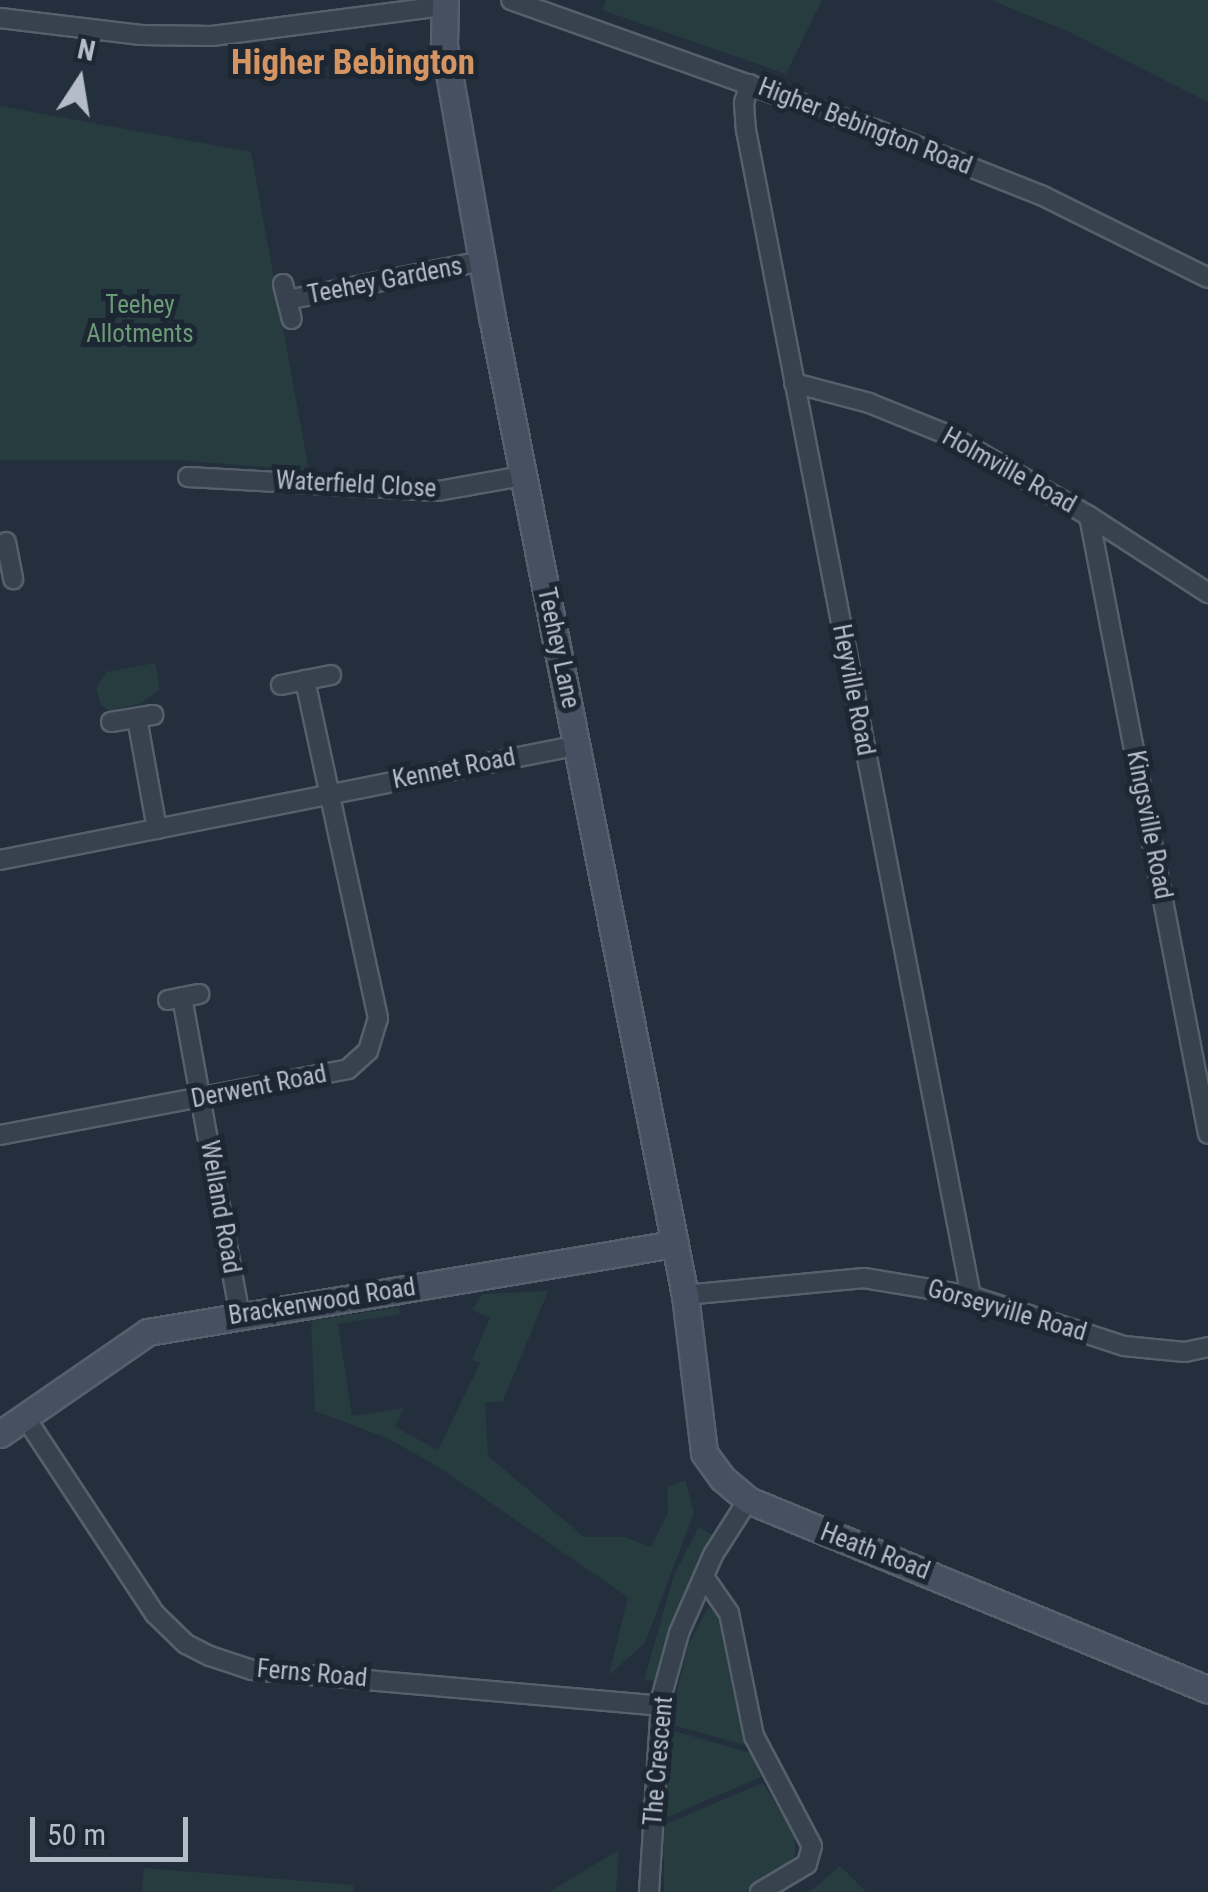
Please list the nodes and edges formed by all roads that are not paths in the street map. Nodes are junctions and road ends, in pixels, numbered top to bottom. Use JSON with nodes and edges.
{"nodes":[{"id":1,"x":511,"y":0,"type":"edge"},
{"id":2,"x":444,"y":3,"type":"edge"},
{"id":3,"x":0,"y":18,"type":"edge"},
{"id":4,"x":750,"y":84,"type":"junction"},
{"id":5,"x":483,"y":261,"type":"junction"},
{"id":6,"x":1208,"y":278,"type":"edge"},
{"id":7,"x":287,"y":301,"type":"dead end"},
{"id":8,"x":794,"y":383,"type":"junction"},
{"id":9,"x":522,"y":476,"type":"junction"},
{"id":10,"x":188,"y":477,"type":"dead end"},
{"id":11,"x":1089,"y":516,"type":"junction"},
{"id":12,"x":5,"y":553,"type":"edge"},
{"id":13,"x":13,"y":579,"type":"dead end"},
{"id":14,"x":1208,"y":592,"type":"edge"},
{"id":15,"x":331,"y":675,"type":"dead end"},
{"id":16,"x":305,"y":680,"type":"junction"},
{"id":17,"x":281,"y":685,"type":"dead end"},
{"id":18,"x":111,"y":722,"type":"dead end"},
{"id":19,"x":578,"y":745,"type":"junction"},
{"id":20,"x":329,"y":793,"type":"junction"},
{"id":21,"x":157,"y":829,"type":"junction"},
{"id":22,"x":0,"y":860,"type":"edge"},
{"id":23,"x":183,"y":997,"type":"dead end"},
{"id":24,"x":200,"y":1100,"type":"junction"},
{"id":25,"x":1,"y":1130,"type":"edge"},
{"id":26,"x":1208,"y":1134,"type":"edge"},
{"id":27,"x":674,"y":1244,"type":"junction"},
{"id":28,"x":685,"y":1296,"type":"junction"},
{"id":29,"x":970,"y":1296,"type":"junction"},
{"id":30,"x":240,"y":1315,"type":"junction"},
{"id":31,"x":1208,"y":1347,"type":"edge"},
{"id":32,"x":25,"y":1418,"type":"junction"},
{"id":33,"x":0,"y":1434,"type":"edge"},
{"id":34,"x":748,"y":1500,"type":"junction"},
{"id":35,"x":704,"y":1578,"type":"junction"},
{"id":36,"x":1208,"y":1690,"type":"edge"},
{"id":37,"x":660,"y":1706,"type":"junction"},
{"id":38,"x":650,"y":1892,"type":"edge"},
{"id":39,"x":760,"y":1892,"type":"edge"}],
"edges":[{"from":1,"to":4,"type":"street","name":"Higher Bebington Road"},
{"from":2,"to":3,"type":"street"},
{"from":2,"to":5,"type":"street","name":"Teehey Lane"},
{"from":4,"to":6,"type":"street","name":"Higher Bebington Road"},
{"from":4,"to":8,"type":"street","name":"Heyville Road"},
{"from":5,"to":7,"type":"street","name":"Teehey Gardens"},
{"from":5,"to":9,"type":"street","name":"Teehey Lane"},
{"from":8,"to":11,"type":"street","name":"Holmville Road"},
{"from":8,"to":29,"type":"street","name":"Heyville Road"},
{"from":9,"to":10,"type":"street","name":"Waterfield Close"},
{"from":9,"to":19,"type":"street","name":"Teehey Lane"},
{"from":11,"to":14,"type":"street","name":"Holmville Road"},
{"from":11,"to":26,"type":"street","name":"Kingsville Road"},
{"from":12,"to":13,"type":"street"},
{"from":15,"to":16,"type":"street"},
{"from":16,"to":17,"type":"street"},
{"from":16,"to":20,"type":"street"},
{"from":18,"to":21,"type":"street"},
{"from":19,"to":20,"type":"street","name":"Kennet Road"},
{"from":19,"to":27,"type":"street","name":"Teehey Lane"},
{"from":20,"to":21,"type":"street","name":"Kennet Road"},
{"from":20,"to":24,"type":"street","name":"Derwent Road"},
{"from":21,"to":22,"type":"street","name":"Kennet Road"},
{"from":23,"to":24,"type":"street","name":"Welland Road"},
{"from":24,"to":25,"type":"street","name":"Derwent Road"},
{"from":24,"to":30,"type":"street","name":"Welland Road"},
{"from":27,"to":28,"type":"street","name":"Teehey Lane"},
{"from":27,"to":30,"type":"street","name":"Brackenwood Road"},
{"from":28,"to":29,"type":"street","name":"Gorseyville Road"},
{"from":28,"to":34,"type":"street","name":"Heath Road"},
{"from":29,"to":31,"type":"street","name":"Gorseyville Road"},
{"from":30,"to":32,"type":"street","name":"Brackenwood Road"},
{"from":32,"to":33,"type":"street","name":"Brackenwood Road"},
{"from":32,"to":37,"type":"street","name":"Ferns Road"},
{"from":34,"to":35,"type":"street","name":"The Crescent"},
{"from":34,"to":36,"type":"street","name":"Heath Road"},
{"from":35,"to":37,"type":"street","name":"The Crescent"},
{"from":35,"to":39,"type":"street"},
{"from":37,"to":38,"type":"street","name":"The Crescent"}]}
